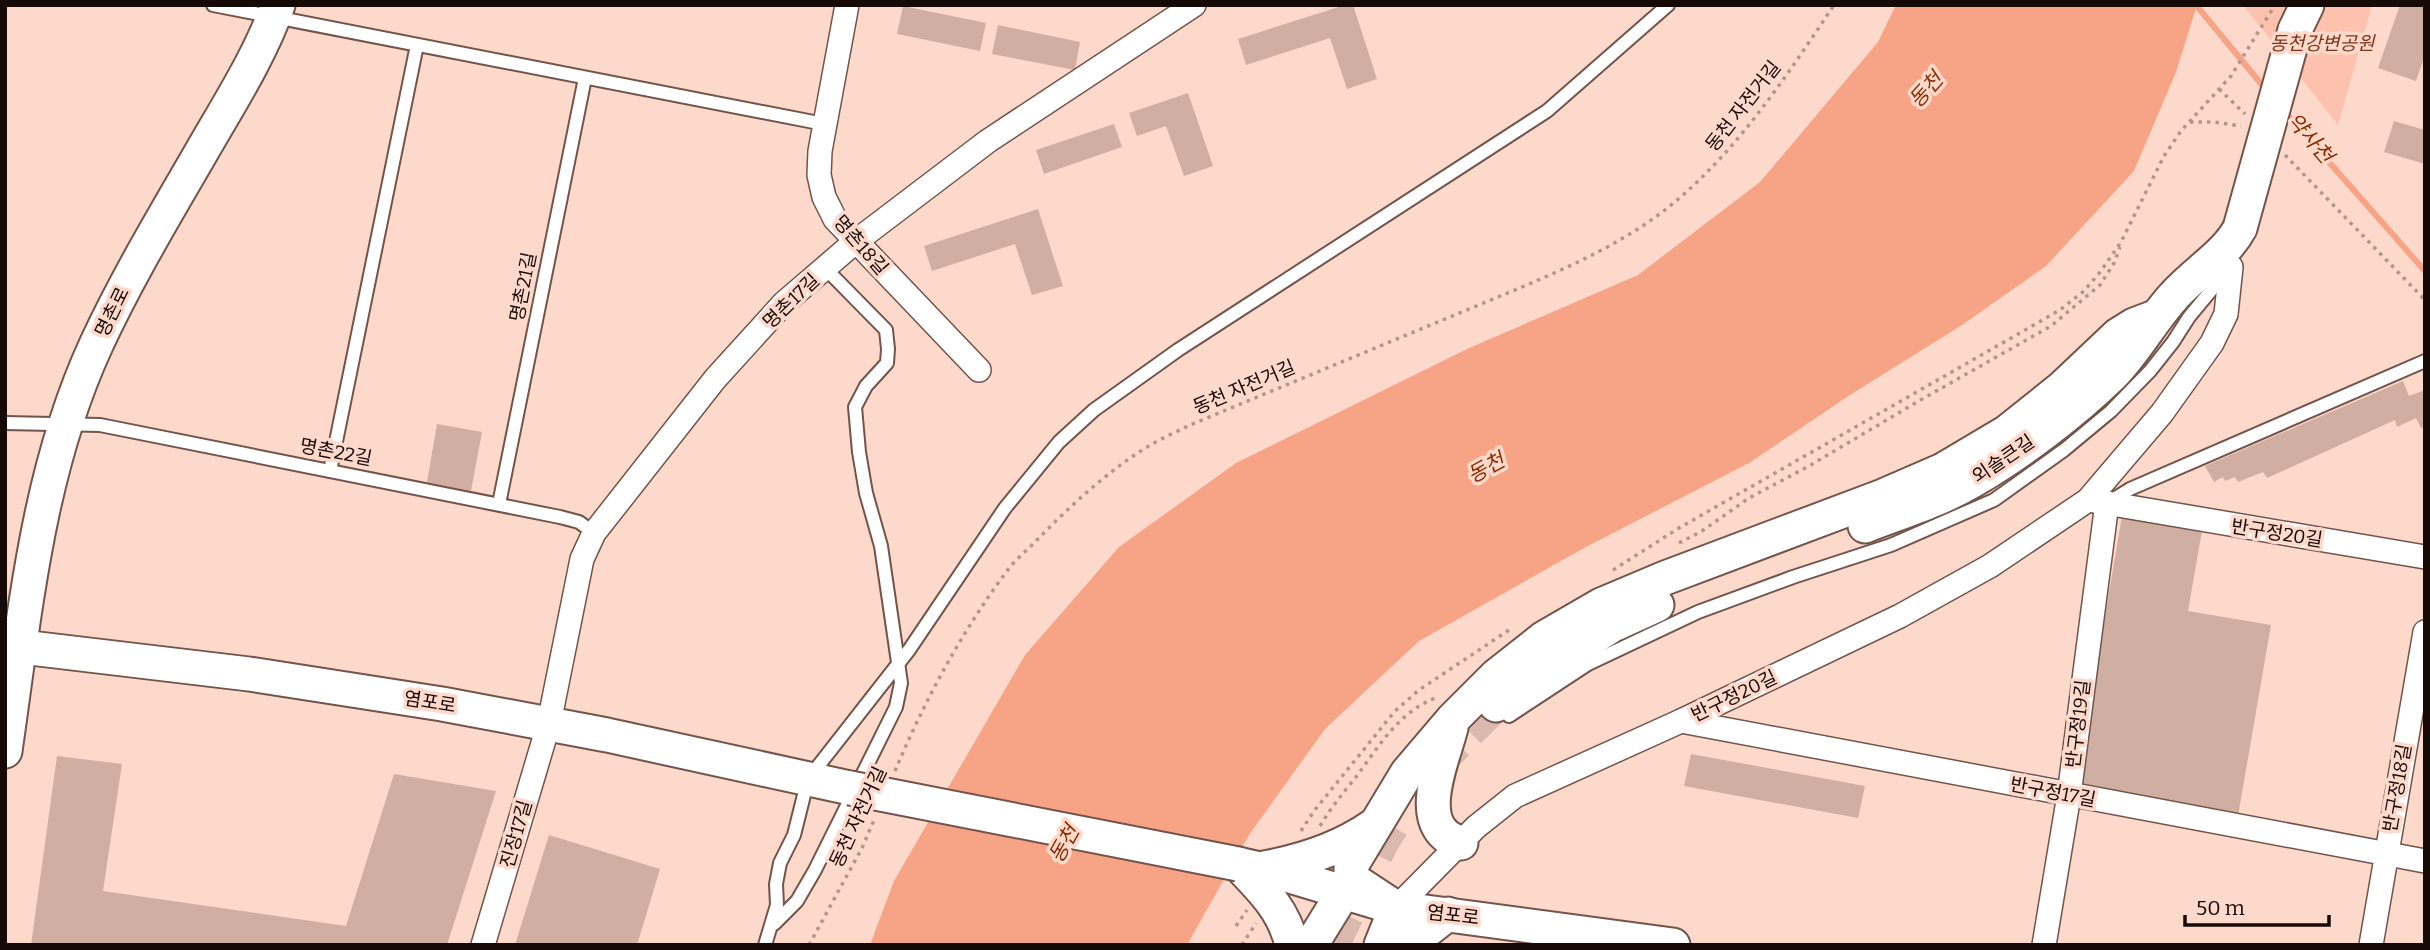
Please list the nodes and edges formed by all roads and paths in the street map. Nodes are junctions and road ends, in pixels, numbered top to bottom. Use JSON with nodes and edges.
{"nodes":[{"id":1,"x":213,"y":5,"type":"edge"},
{"id":2,"x":847,"y":5,"type":"edge"},
{"id":3,"x":1668,"y":5,"type":"edge"},
{"id":4,"x":1834,"y":5,"type":"edge"},
{"id":5,"x":1180,"y":8,"type":"edge"},
{"id":6,"x":2283,"y":10,"type":"edge"},
{"id":7,"x":275,"y":11,"type":"edge"},
{"id":8,"x":417,"y":45,"type":"junction"},
{"id":9,"x":585,"y":78,"type":"junction"},
{"id":10,"x":2219,"y":89,"type":"junction"},
{"id":11,"x":2246,"y":116,"type":"dead end"},
{"id":12,"x":2190,"y":122,"type":"junction"},
{"id":13,"x":824,"y":124,"type":"junction"},
{"id":14,"x":2246,"y":127,"type":"dead end"},
{"id":15,"x":2282,"y":152,"type":"dead end"},
{"id":16,"x":855,"y":242,"type":"junction"},
{"id":17,"x":2121,"y":242,"type":"dead end"},
{"id":18,"x":2235,"y":245,"type":"junction"},
{"id":19,"x":825,"y":268,"type":"junction"},
{"id":20,"x":2425,"y":300,"type":"edge"},
{"id":21,"x":2155,"y":317,"type":"junction"},
{"id":22,"x":2425,"y":360,"type":"edge"},
{"id":23,"x":978,"y":370,"type":"dead end"},
{"id":24,"x":5,"y":423,"type":"edge"},
{"id":25,"x":66,"y":423,"type":"junction"},
{"id":26,"x":330,"y":471,"type":"junction"},
{"id":27,"x":2097,"y":502,"type":"junction"},
{"id":28,"x":499,"y":504,"type":"junction"},
{"id":29,"x":594,"y":533,"type":"junction"},
{"id":30,"x":2425,"y":557,"type":"edge"},
{"id":31,"x":2425,"y":632,"type":"edge"},
{"id":32,"x":12,"y":645,"type":"edge"},
{"id":33,"x":899,"y":664,"type":"junction"},
{"id":34,"x":1503,"y":710,"type":"joint"},
{"id":35,"x":1453,"y":719,"type":"junction"},
{"id":36,"x":1681,"y":721,"type":"junction"},
{"id":37,"x":549,"y":723,"type":"junction"},
{"id":38,"x":5,"y":751,"type":"edge"},
{"id":39,"x":892,"y":777,"type":"dead end"},
{"id":40,"x":808,"y":779,"type":"junction"},
{"id":41,"x":2069,"y":795,"type":"junction"},
{"id":42,"x":877,"y":813,"type":"dead end"},
{"id":43,"x":1380,"y":820,"type":"junction"},
{"id":44,"x":1461,"y":842,"type":"junction"},
{"id":45,"x":2385,"y":854,"type":"junction"},
{"id":46,"x":2425,"y":861,"type":"edge"},
{"id":47,"x":1247,"y":867,"type":"junction"},
{"id":48,"x":1343,"y":893,"type":"junction"},
{"id":49,"x":1395,"y":908,"type":"junction"},
{"id":50,"x":1448,"y":914,"type":"junction"},
{"id":51,"x":771,"y":927,"type":"junction"},
{"id":52,"x":483,"y":945,"type":"edge"},
{"id":53,"x":765,"y":945,"type":"edge"},
{"id":54,"x":809,"y":945,"type":"edge"},
{"id":55,"x":1293,"y":945,"type":"edge"},
{"id":56,"x":1311,"y":945,"type":"edge"},
{"id":57,"x":1381,"y":945,"type":"edge"},
{"id":58,"x":1408,"y":945,"type":"edge"},
{"id":59,"x":1673,"y":945,"type":"edge"},
{"id":60,"x":2044,"y":945,"type":"edge"},
{"id":61,"x":2371,"y":945,"type":"edge"}],
"edges":[{"from":1,"to":7,"type":"lane"},
{"from":2,"to":13,"type":"street","name":"명촌18길"},
{"from":3,"to":33,"type":"lane"},
{"from":4,"to":39,"type":"path","name":"동천 자전거길"},
{"from":5,"to":16,"type":"street","name":"명촌17길"},
{"from":6,"to":10,"type":"path"},
{"from":6,"to":18,"type":"street","bridge":true},
{"from":7,"to":8,"type":"lane"},
{"from":7,"to":25,"type":"street","name":"명촌로"},
{"from":8,"to":9,"type":"lane"},
{"from":8,"to":26,"type":"lane"},
{"from":9,"to":13,"type":"lane"},
{"from":9,"to":28,"type":"lane","name":"명촌21길"},
{"from":10,"to":11,"type":"path"},
{"from":10,"to":12,"type":"path"},
{"from":12,"to":14,"type":"path"},
{"from":12,"to":17,"type":"path"},
{"from":13,"to":16,"type":"street","name":"명촌18길"},
{"from":15,"to":20,"type":"path"},
{"from":16,"to":19,"type":"street","name":"명촌17길"},
{"from":16,"to":23,"type":"street","name":"명촌18길"},
{"from":18,"to":21,"type":"street","name":"외솔큰길"},
{"from":18,"to":27,"type":"street","name":"반구정20길"},
{"from":18,"to":34,"type":"lane"},
{"from":19,"to":29,"type":"street","name":"명촌17길"},
{"from":19,"to":33,"type":"lane"},
{"from":21,"to":34,"type":"street","name":"외솔큰길"},
{"from":21,"to":35,"type":"street"},
{"from":22,"to":27,"type":"lane"},
{"from":24,"to":25,"type":"lane","name":"명촌22길"},
{"from":25,"to":26,"type":"lane","name":"명촌22길"},
{"from":25,"to":32,"type":"street","name":"명촌로"},
{"from":26,"to":28,"type":"lane","name":"명촌22길"},
{"from":27,"to":30,"type":"street","name":"반구정20길"},
{"from":27,"to":36,"type":"street","name":"반구정20길"},
{"from":27,"to":41,"type":"street","name":"반구정19길"},
{"from":28,"to":29,"type":"lane","name":"명촌22길"},
{"from":29,"to":37,"type":"street","name":"명촌17길"},
{"from":31,"to":45,"type":"street","name":"반구정18길"},
{"from":32,"to":37,"type":"street","name":"염포로"},
{"from":32,"to":38,"type":"street","name":"명촌로"},
{"from":33,"to":40,"type":"lane"},
{"from":33,"to":51,"type":"lane"},
{"from":35,"to":43,"type":"street"},
{"from":35,"to":44,"type":"street"},
{"from":36,"to":41,"type":"street","name":"반구정17길"},
{"from":36,"to":44,"type":"street","name":"반구정20길"},
{"from":37,"to":40,"type":"street","name":"염포로"},
{"from":37,"to":52,"type":"street","name":"진장17길"},
{"from":40,"to":47,"type":"street","name":"염포로","bridge":true},
{"from":40,"to":51,"type":"lane"},
{"from":41,"to":45,"type":"street","name":"반구정17길"},
{"from":41,"to":60,"type":"street","name":"반구정19길"},
{"from":42,"to":54,"type":"path","name":"동천 자전거길"},
{"from":43,"to":47,"type":"street"},
{"from":43,"to":49,"type":"street"},
{"from":44,"to":49,"type":"street","name":"반구정20길"},
{"from":45,"to":46,"type":"street","name":"반구정17길"},
{"from":45,"to":61,"type":"street","name":"반구정18길"},
{"from":47,"to":48,"type":"street","name":"염포로"},
{"from":47,"to":55,"type":"street"},
{"from":48,"to":49,"type":"street","name":"염포로"},
{"from":48,"to":56,"type":"street"},
{"from":49,"to":50,"type":"street","name":"염포로"},
{"from":49,"to":57,"type":"street"},
{"from":50,"to":58,"type":"street"},
{"from":50,"to":59,"type":"street","name":"염포로"},
{"from":51,"to":53,"type":"lane"}]}
